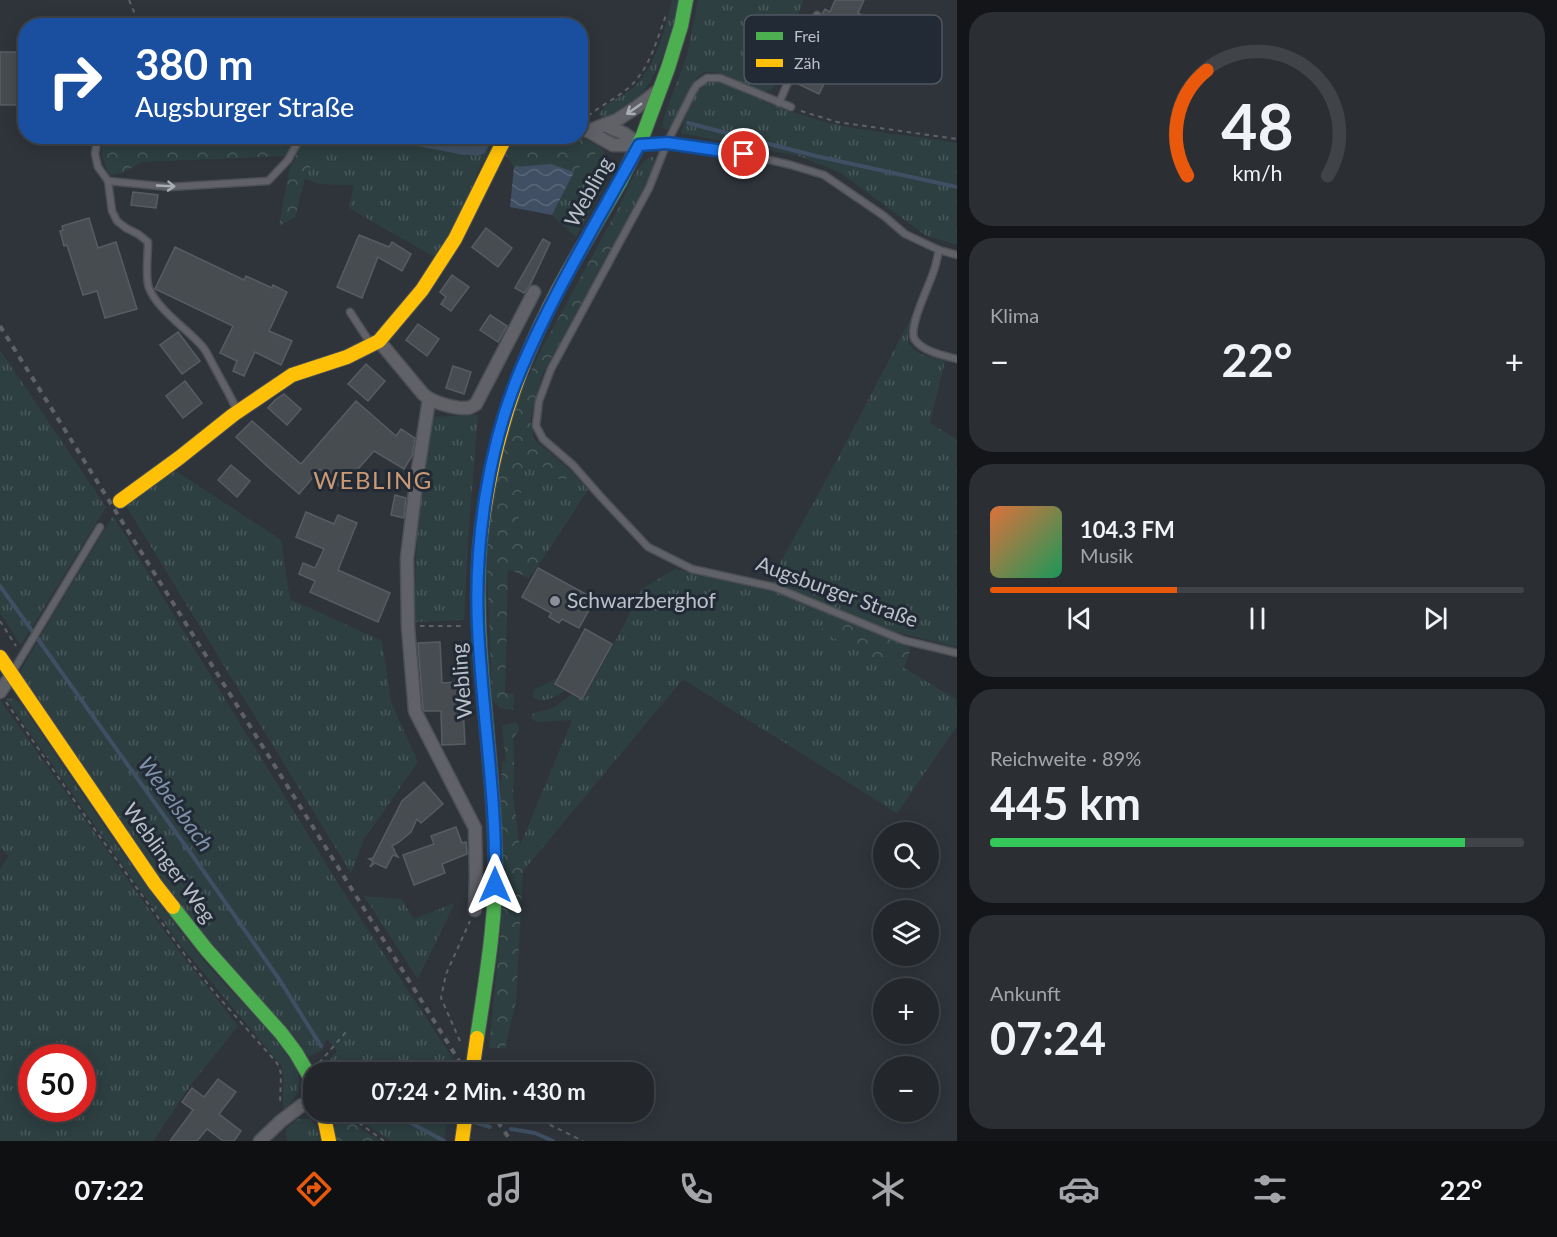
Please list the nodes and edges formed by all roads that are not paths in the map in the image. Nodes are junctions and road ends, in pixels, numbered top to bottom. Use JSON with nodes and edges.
{"nodes":[{"id":1,"x":686,"y":0,"type":"edge"},
{"id":2,"x":787,"y":84,"type":"edge"},
{"id":3,"x":661,"y":88,"type":"junction"},
{"id":4,"x":779,"y":102,"type":"junction"},
{"id":5,"x":790,"y":107,"type":"road end"},
{"id":6,"x":604,"y":124,"type":"junction"},
{"id":7,"x":588,"y":129,"type":"edge"},
{"id":8,"x":588,"y":132,"type":"edge"},
{"id":9,"x":667,"y":143,"type":"junction"},
{"id":10,"x":97,"y":144,"type":"edge"},
{"id":11,"x":297,"y":144,"type":"edge"},
{"id":12,"x":502,"y":144,"type":"edge"},
{"id":13,"x":639,"y":145,"type":"junction"},
{"id":14,"x":108,"y":181,"type":"junction"},
{"id":15,"x":939,"y":250,"type":"junction"},
{"id":16,"x":957,"y":255,"type":"edge"},
{"id":17,"x":534,"y":292,"type":"dead end"},
{"id":18,"x":350,"y":312,"type":"dead end"},
{"id":19,"x":375,"y":343,"type":"junction"},
{"id":20,"x":957,"y":359,"type":"edge"},
{"id":21,"x":429,"y":400,"type":"junction"},
{"id":22,"x":238,"y":412,"type":"junction"},
{"id":23,"x":120,"y":501,"type":"dead end"},
{"id":24,"x":100,"y":527,"type":"dead end"},
{"id":25,"x":957,"y":652,"type":"edge"},
{"id":26,"x":0,"y":657,"type":"edge"},
{"id":27,"x":12,"y":674,"type":"junction"},
{"id":28,"x":0,"y":692,"type":"edge"},
{"id":29,"x":476,"y":910,"type":"road end"},
{"id":30,"x":473,"y":1062,"type":"edge"},
{"id":31,"x":303,"y":1067,"type":"edge"},
{"id":32,"x":303,"y":1105,"type":"edge"},
{"id":33,"x":325,"y":1122,"type":"edge"},
{"id":34,"x":465,"y":1122,"type":"edge"},
{"id":35,"x":260,"y":1141,"type":"edge"},
{"id":36,"x":329,"y":1141,"type":"edge"},
{"id":37,"x":462,"y":1141,"type":"edge"}],
"edges":[{"from":1,"to":3,"type":"main road"},
{"from":2,"to":4,"type":"lane"},
{"from":3,"to":6,"type":"street","name":"Webling","one_way":true},
{"from":3,"to":13,"type":"main road"},
{"from":4,"to":5,"type":"lane","name":"Augsburger Straße"},
{"from":4,"to":9,"type":"lane","name":"Augsburger Straße"},
{"from":6,"to":7,"type":"street","name":"Webling"},
{"from":6,"to":13,"type":"street","name":"Webling"},
{"from":8,"to":13,"type":"street","name":"Webling"},
{"from":9,"to":13,"type":"lane"},
{"from":9,"to":15,"type":"lane"},
{"from":9,"to":25,"type":"lane","name":"Augsburger Straße"},
{"from":10,"to":14,"type":"lane"},
{"from":14,"to":11,"type":"lane","one_way":true},
{"from":12,"to":19,"type":"main road"},
{"from":13,"to":30,"type":"main road","name":"Webling","bridge":true},
{"from":14,"to":22,"type":"lane"},
{"from":15,"to":16,"type":"lane"},
{"from":15,"to":20,"type":"lane"},
{"from":17,"to":21,"type":"street"},
{"from":18,"to":19,"type":"lane"},
{"from":19,"to":21,"type":"street"},
{"from":19,"to":22,"type":"main road"},
{"from":21,"to":29,"type":"street","name":"Webling"},
{"from":22,"to":23,"type":"main road"},
{"from":24,"to":27,"type":"lane"},
{"from":26,"to":27,"type":"main road","name":"Weblinger Weg"},
{"from":27,"to":28,"type":"street"},
{"from":27,"to":31,"type":"main road","name":"Weblinger Weg"},
{"from":32,"to":35,"type":"street"},
{"from":33,"to":36,"type":"main road"},
{"from":34,"to":37,"type":"main road"}]}
